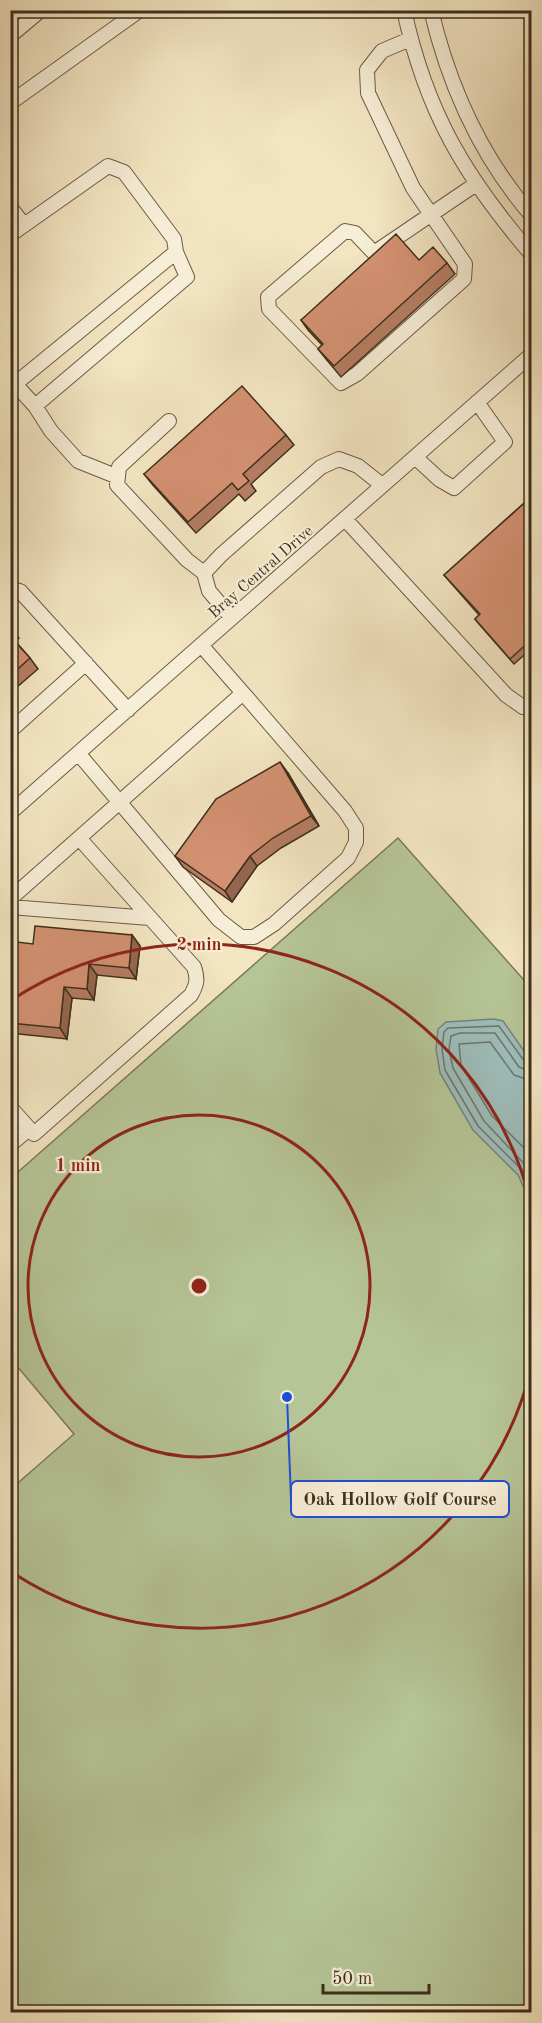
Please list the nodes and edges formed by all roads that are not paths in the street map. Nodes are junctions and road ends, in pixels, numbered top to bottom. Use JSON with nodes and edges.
{"nodes":[{"id":1,"x":41,"y":10,"type":"edge"},
{"id":2,"x":140,"y":10,"type":"edge"},
{"id":3,"x":404,"y":10,"type":"edge"},
{"id":4,"x":431,"y":10,"type":"edge"},
{"id":5,"x":10,"y":36,"type":"edge"},
{"id":6,"x":410,"y":39,"type":"junction"},
{"id":7,"x":10,"y":103,"type":"edge"},
{"id":8,"x":476,"y":184,"type":"junction"},
{"id":9,"x":10,"y":207,"type":"edge"},
{"id":10,"x":430,"y":213,"type":"junction"},
{"id":11,"x":531,"y":216,"type":"edge"},
{"id":12,"x":24,"y":225,"type":"junction"},
{"id":13,"x":10,"y":235,"type":"edge"},
{"id":14,"x":176,"y":252,"type":"junction"},
{"id":15,"x":531,"y":255,"type":"edge"},
{"id":16,"x":531,"y":354,"type":"edge"},
{"id":17,"x":13,"y":381,"type":"edge"},
{"id":18,"x":477,"y":402,"type":"junction"},
{"id":19,"x":35,"y":406,"type":"junction"},
{"id":20,"x":169,"y":421,"type":"dead end"},
{"id":21,"x":415,"y":457,"type":"junction"},
{"id":22,"x":118,"y":477,"type":"junction"},
{"id":23,"x":382,"y":485,"type":"junction"},
{"id":24,"x":345,"y":519,"type":"junction"},
{"id":25,"x":204,"y":573,"type":"junction"},
{"id":26,"x":10,"y":589,"type":"edge"},
{"id":27,"x":232,"y":618,"type":"junction"},
{"id":28,"x":201,"y":645,"type":"junction"},
{"id":29,"x":86,"y":663,"type":"junction"},
{"id":30,"x":243,"y":693,"type":"junction"},
{"id":31,"x":531,"y":708,"type":"edge"},
{"id":32,"x":128,"y":710,"type":"junction"},
{"id":33,"x":10,"y":731,"type":"edge"},
{"id":34,"x":78,"y":753,"type":"junction"},
{"id":35,"x":121,"y":801,"type":"junction"},
{"id":36,"x":10,"y":813,"type":"edge"},
{"id":37,"x":79,"y":838,"type":"junction"},
{"id":38,"x":13,"y":891,"type":"edge"},
{"id":39,"x":10,"y":907,"type":"edge"},
{"id":40,"x":150,"y":918,"type":"junction"},
{"id":41,"x":10,"y":1107,"type":"edge"},
{"id":42,"x":29,"y":1129,"type":"junction"},
{"id":43,"x":10,"y":1145,"type":"edge"}],
"edges":[{"from":1,"to":5,"type":"street"},
{"from":2,"to":7,"type":"street"},
{"from":3,"to":6,"type":"street"},
{"from":4,"to":11,"type":"street"},
{"from":6,"to":8,"type":"street"},
{"from":6,"to":10,"type":"street"},
{"from":8,"to":10,"type":"street"},
{"from":8,"to":15,"type":"street"},
{"from":9,"to":12,"type":"street"},
{"from":10,"to":10,"type":"street"},
{"from":12,"to":13,"type":"street"},
{"from":12,"to":14,"type":"street"},
{"from":14,"to":17,"type":"street"},
{"from":14,"to":19,"type":"street"},
{"from":16,"to":18,"type":"street","name":"Bray Central Drive"},
{"from":17,"to":19,"type":"street"},
{"from":18,"to":21,"type":"street","name":"Bray Central Drive"},
{"from":18,"to":21,"type":"street"},
{"from":19,"to":22,"type":"street"},
{"from":20,"to":22,"type":"street"},
{"from":21,"to":23,"type":"street","name":"Bray Central Drive"},
{"from":22,"to":25,"type":"street"},
{"from":23,"to":24,"type":"street","name":"Bray Central Drive"},
{"from":23,"to":25,"type":"street"},
{"from":24,"to":27,"type":"street","name":"Bray Central Drive"},
{"from":24,"to":31,"type":"street"},
{"from":25,"to":27,"type":"street"},
{"from":26,"to":29,"type":"street"},
{"from":27,"to":28,"type":"street","name":"Bray Central Drive"},
{"from":28,"to":30,"type":"street"},
{"from":28,"to":32,"type":"street","name":"Bray Central Drive"},
{"from":29,"to":32,"type":"street"},
{"from":29,"to":33,"type":"street"},
{"from":30,"to":35,"type":"street"},
{"from":30,"to":35,"type":"street"},
{"from":32,"to":34,"type":"street","name":"Bray Central Drive"},
{"from":34,"to":35,"type":"street"},
{"from":34,"to":36,"type":"street","name":"Bray Central Drive"},
{"from":35,"to":37,"type":"street"},
{"from":37,"to":38,"type":"street"},
{"from":37,"to":40,"type":"street"},
{"from":39,"to":40,"type":"street"},
{"from":40,"to":42,"type":"street"},
{"from":41,"to":42,"type":"street"},
{"from":42,"to":43,"type":"street"}]}
